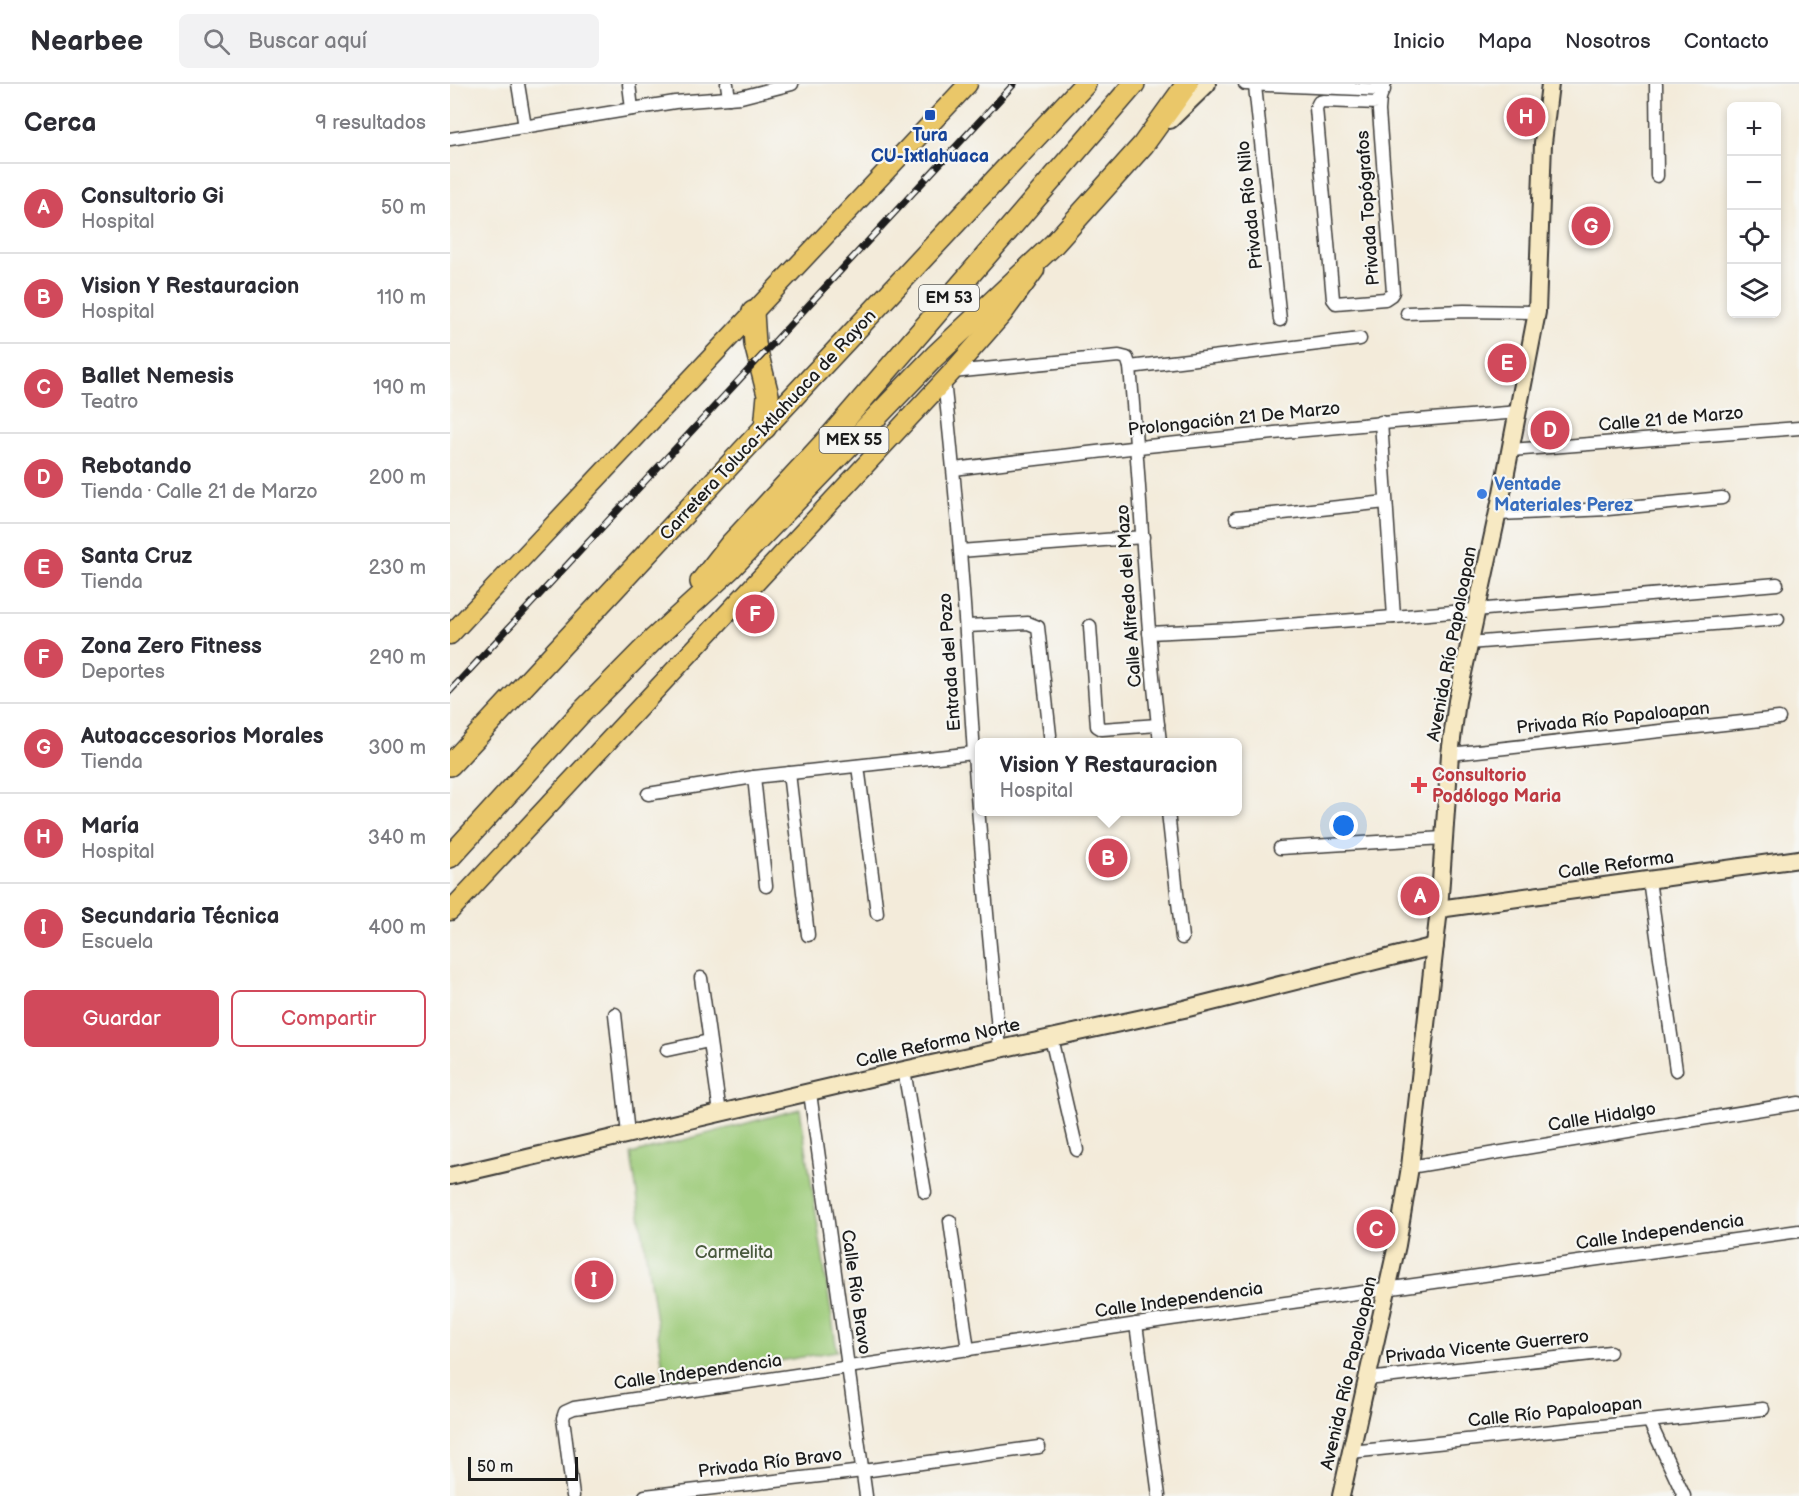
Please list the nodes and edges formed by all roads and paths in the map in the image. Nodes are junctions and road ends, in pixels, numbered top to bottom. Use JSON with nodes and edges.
{"nodes":[{"id":1,"x":518,"y":84,"type":"edge"},
{"id":2,"x":629,"y":84,"type":"edge"},
{"id":3,"x":727,"y":84,"type":"edge"},
{"id":4,"x":792,"y":84,"type":"edge"},
{"id":5,"x":968,"y":84,"type":"edge"},
{"id":6,"x":1085,"y":84,"type":"edge"},
{"id":7,"x":1134,"y":84,"type":"edge"},
{"id":8,"x":1187,"y":84,"type":"edge"},
{"id":9,"x":1207,"y":84,"type":"edge"},
{"id":10,"x":1550,"y":84,"type":"edge"},
{"id":11,"x":1656,"y":84,"type":"edge"},
{"id":12,"x":1250,"y":85,"type":"edge"},
{"id":13,"x":1384,"y":87,"type":"edge"},
{"id":14,"x":729,"y":98,"type":"junction"},
{"id":15,"x":1379,"y":103,"type":"junction"},
{"id":16,"x":632,"y":109,"type":"junction"},
{"id":17,"x":525,"y":128,"type":"junction"},
{"id":18,"x":450,"y":139,"type":"edge"},
{"id":19,"x":1143,"y":145,"type":"junction"},
{"id":20,"x":1657,"y":176,"type":"dead end"},
{"id":21,"x":1054,"y":244,"type":"junction"},
{"id":22,"x":753,"y":312,"type":"junction"},
{"id":23,"x":1537,"y":312,"type":"junction"},
{"id":24,"x":1407,"y":313,"type":"dead end"},
{"id":25,"x":1280,"y":320,"type":"dead end"},
{"id":26,"x":1360,"y":339,"type":"dead end"},
{"id":27,"x":1128,"y":362,"type":"junction"},
{"id":28,"x":948,"y":376,"type":"junction"},
{"id":29,"x":1519,"y":412,"type":"junction"},
{"id":30,"x":1380,"y":422,"type":"junction"},
{"id":31,"x":765,"y":428,"type":"junction"},
{"id":32,"x":1799,"y":428,"type":"edge"},
{"id":33,"x":1137,"y":446,"type":"junction"},
{"id":34,"x":1511,"y":450,"type":"junction"},
{"id":35,"x":954,"y":468,"type":"junction"},
{"id":36,"x":1722,"y":498,"type":"dead end"},
{"id":37,"x":1386,"y":502,"type":"junction"},
{"id":38,"x":1498,"y":514,"type":"junction"},
{"id":39,"x":1236,"y":518,"type":"dead end"},
{"id":40,"x":1143,"y":537,"type":"junction"},
{"id":41,"x":960,"y":551,"type":"junction"},
{"id":42,"x":1777,"y":584,"type":"dead end"},
{"id":43,"x":1476,"y":609,"type":"junction"},
{"id":44,"x":1394,"y":617,"type":"junction"},
{"id":45,"x":1778,"y":619,"type":"dead end"},
{"id":46,"x":967,"y":626,"type":"junction"},
{"id":47,"x":1090,"y":626,"type":"dead end"},
{"id":48,"x":1149,"y":633,"type":"junction"},
{"id":49,"x":450,"y":635,"type":"edge"},
{"id":50,"x":655,"y":638,"type":"junction"},
{"id":51,"x":1468,"y":643,"type":"junction"},
{"id":52,"x":1779,"y":718,"type":"dead end"},
{"id":53,"x":1158,"y":725,"type":"junction"},
{"id":54,"x":1050,"y":735,"type":"dead end"},
{"id":55,"x":1160,"y":738,"type":"edge"},
{"id":56,"x":974,"y":753,"type":"junction"},
{"id":57,"x":1450,"y":754,"type":"junction"},
{"id":58,"x":450,"y":765,"type":"edge"},
{"id":59,"x":858,"y":766,"type":"junction"},
{"id":60,"x":975,"y":766,"type":"edge"},
{"id":61,"x":789,"y":773,"type":"junction"},
{"id":62,"x":754,"y":777,"type":"junction"},
{"id":63,"x":648,"y":794,"type":"dead end"},
{"id":64,"x":979,"y":816,"type":"edge"},
{"id":65,"x":1168,"y":816,"type":"edge"},
{"id":66,"x":1444,"y":838,"type":"junction"},
{"id":67,"x":1280,"y":848,"type":"dead end"},
{"id":68,"x":450,"y":857,"type":"edge"},
{"id":69,"x":1799,"y":859,"type":"edge"},
{"id":70,"x":1649,"y":880,"type":"junction"},
{"id":71,"x":766,"y":886,"type":"dead end"},
{"id":72,"x":1439,"y":909,"type":"junction"},
{"id":73,"x":450,"y":911,"type":"edge"},
{"id":74,"x":877,"y":914,"type":"dead end"},
{"id":75,"x":808,"y":935,"type":"dead end"},
{"id":76,"x":1182,"y":938,"type":"dead end"},
{"id":77,"x":1435,"y":946,"type":"junction"},
{"id":78,"x":701,"y":978,"type":"dead end"},
{"id":79,"x":615,"y":1014,"type":"dead end"},
{"id":80,"x":1051,"y":1038,"type":"junction"},
{"id":81,"x":709,"y":1041,"type":"junction"},
{"id":82,"x":1000,"y":1049,"type":"junction"},
{"id":83,"x":667,"y":1050,"type":"dead end"},
{"id":84,"x":904,"y":1070,"type":"junction"},
{"id":85,"x":1676,"y":1070,"type":"dead end"},
{"id":86,"x":810,"y":1093,"type":"junction"},
{"id":87,"x":1799,"y":1103,"type":"edge"},
{"id":88,"x":720,"y":1113,"type":"junction"},
{"id":89,"x":628,"y":1134,"type":"junction"},
{"id":90,"x":1077,"y":1150,"type":"dead end"},
{"id":91,"x":1410,"y":1167,"type":"junction"},
{"id":92,"x":450,"y":1176,"type":"edge"},
{"id":93,"x":925,"y":1192,"type":"dead end"},
{"id":94,"x":950,"y":1221,"type":"dead end"},
{"id":95,"x":1799,"y":1231,"type":"edge"},
{"id":96,"x":1387,"y":1289,"type":"junction"},
{"id":97,"x":1137,"y":1324,"type":"junction"},
{"id":98,"x":968,"y":1350,"type":"junction"},
{"id":99,"x":1610,"y":1352,"type":"dead end"},
{"id":100,"x":848,"y":1369,"type":"junction"},
{"id":101,"x":1367,"y":1379,"type":"junction"},
{"id":102,"x":1764,"y":1409,"type":"dead end"},
{"id":103,"x":1649,"y":1421,"type":"junction"},
{"id":104,"x":1039,"y":1447,"type":"dead end"},
{"id":105,"x":1351,"y":1452,"type":"junction"},
{"id":106,"x":863,"y":1471,"type":"junction"},
{"id":107,"x":573,"y":1496,"type":"edge"},
{"id":108,"x":645,"y":1496,"type":"edge"},
{"id":109,"x":866,"y":1496,"type":"edge"},
{"id":110,"x":1159,"y":1496,"type":"edge"},
{"id":111,"x":1341,"y":1496,"type":"edge"},
{"id":112,"x":1684,"y":1496,"type":"edge"}],
"edges":[{"from":1,"to":17,"type":"street"},
{"from":2,"to":16,"type":"street"},
{"from":3,"to":14,"type":"street"},
{"from":4,"to":14,"type":"street"},
{"from":5,"to":22,"type":"main road"},
{"from":6,"to":31,"type":"highway","name":"Carretera Toluca-Ixtlahuaca de Rayon"},
{"from":7,"to":50,"type":"highway","number":"EM 53"},
{"from":8,"to":19,"type":"highway","number":"MEX 55"},
{"from":9,"to":19,"type":"main road","number":"MEX 55"},
{"from":10,"to":23,"type":"main road","name":"Avenida Río Papaloapan"},
{"from":11,"to":20,"type":"street"},
{"from":12,"to":13,"type":"street"},
{"from":12,"to":25,"type":"street","name":"Privada Río Nilo"},
{"from":13,"to":15,"type":"street"},
{"from":14,"to":16,"type":"street"},
{"from":15,"to":15,"type":"street","name":"Privada Topógrafos"},
{"from":16,"to":17,"type":"street"},
{"from":17,"to":18,"type":"street"},
{"from":19,"to":21,"type":"highway","number":"MEX 55"},
{"from":21,"to":28,"type":"main road"},
{"from":21,"to":50,"type":"highway","number":"MEX 55"},
{"from":22,"to":31,"type":"highway"},
{"from":22,"to":49,"type":"main road"},
{"from":23,"to":24,"type":"street"},
{"from":23,"to":29,"type":"main road","name":"Avenida Río Papaloapan"},
{"from":26,"to":27,"type":"street"},
{"from":27,"to":28,"type":"street"},
{"from":27,"to":33,"type":"street","name":"Calle Alfredo del Mazo"},
{"from":28,"to":35,"type":"street","name":"Entrada del Pozo"},
{"from":28,"to":73,"type":"main road"},
{"from":29,"to":30,"type":"street","name":"Prolongación 21 De Marzo"},
{"from":29,"to":34,"type":"main road","name":"Avenida Río Papaloapan"},
{"from":30,"to":33,"type":"street","name":"Prolongación 21 De Marzo"},
{"from":30,"to":37,"type":"street"},
{"from":31,"to":58,"type":"highway","name":"Carretera Toluca-Ixtlahuaca de Rayon"},
{"from":32,"to":34,"type":"street","name":"Calle 21 de Marzo"},
{"from":33,"to":35,"type":"street","name":"Prolongación 21 De Marzo"},
{"from":33,"to":40,"type":"street","name":"Calle Alfredo del Mazo"},
{"from":34,"to":38,"type":"main road","name":"Avenida Río Papaloapan"},
{"from":35,"to":41,"type":"street","name":"Entrada del Pozo"},
{"from":36,"to":38,"type":"street"},
{"from":37,"to":39,"type":"street"},
{"from":37,"to":44,"type":"street"},
{"from":38,"to":43,"type":"main road","name":"Avenida Río Papaloapan"},
{"from":40,"to":41,"type":"street"},
{"from":40,"to":48,"type":"street","name":"Calle Alfredo del Mazo"},
{"from":41,"to":46,"type":"street","name":"Entrada del Pozo"},
{"from":42,"to":43,"type":"street"},
{"from":43,"to":44,"type":"street"},
{"from":43,"to":51,"type":"main road","name":"Avenida Río Papaloapan"},
{"from":44,"to":48,"type":"street"},
{"from":45,"to":51,"type":"street"},
{"from":46,"to":54,"type":"street"},
{"from":46,"to":56,"type":"street","name":"Entrada del Pozo"},
{"from":47,"to":53,"type":"street"},
{"from":48,"to":53,"type":"street","name":"Calle Alfredo del Mazo"},
{"from":50,"to":68,"type":"highway","number":"MEX 55"},
{"from":51,"to":57,"type":"main road","name":"Avenida Río Papaloapan"},
{"from":52,"to":57,"type":"street","name":"Privada Río Papaloapan"},
{"from":53,"to":55,"type":"street","name":"Calle Alfredo del Mazo"},
{"from":56,"to":59,"type":"street"},
{"from":56,"to":60,"type":"street","name":"Entrada del Pozo"},
{"from":57,"to":66,"type":"main road","name":"Avenida Río Papaloapan"},
{"from":59,"to":61,"type":"street"},
{"from":59,"to":74,"type":"street"},
{"from":61,"to":62,"type":"street"},
{"from":61,"to":75,"type":"street"},
{"from":62,"to":63,"type":"street"},
{"from":62,"to":71,"type":"street"},
{"from":64,"to":82,"type":"street","name":"Entrada del Pozo"},
{"from":65,"to":76,"type":"street"},
{"from":66,"to":67,"type":"street"},
{"from":66,"to":72,"type":"main road","name":"Avenida Río Papaloapan"},
{"from":69,"to":70,"type":"main road","name":"Calle Reforma"},
{"from":70,"to":72,"type":"main road","name":"Calle Reforma"},
{"from":70,"to":85,"type":"street"},
{"from":72,"to":77,"type":"main road","name":"Avenida Río Papaloapan"},
{"from":77,"to":80,"type":"main road","name":"Calle Reforma Norte"},
{"from":77,"to":91,"type":"main road","name":"Avenida Río Papaloapan"},
{"from":78,"to":81,"type":"street"},
{"from":79,"to":89,"type":"street"},
{"from":80,"to":82,"type":"main road","name":"Calle Reforma Norte"},
{"from":80,"to":90,"type":"street"},
{"from":81,"to":83,"type":"street"},
{"from":81,"to":88,"type":"street"},
{"from":82,"to":84,"type":"main road","name":"Calle Reforma Norte"},
{"from":84,"to":86,"type":"main road","name":"Calle Reforma Norte"},
{"from":84,"to":93,"type":"street"},
{"from":86,"to":88,"type":"main road","name":"Calle Reforma Norte"},
{"from":86,"to":100,"type":"street","name":"Calle Río Bravo"},
{"from":87,"to":91,"type":"street","name":"Calle Hidalgo"},
{"from":88,"to":89,"type":"main road","name":"Calle Reforma Norte"},
{"from":89,"to":92,"type":"main road","name":"Calle Reforma Norte"},
{"from":91,"to":96,"type":"main road","name":"Avenida Río Papaloapan"},
{"from":94,"to":98,"type":"street"},
{"from":95,"to":96,"type":"street","name":"Calle Independencia"},
{"from":96,"to":97,"type":"street","name":"Calle Independencia"},
{"from":96,"to":101,"type":"main road","name":"Avenida Río Papaloapan"},
{"from":97,"to":98,"type":"street","name":"Calle Independencia"},
{"from":97,"to":110,"type":"street"},
{"from":98,"to":100,"type":"street","name":"Calle Independencia"},
{"from":99,"to":101,"type":"street","name":"Privada Vicente Guerrero"},
{"from":100,"to":106,"type":"street","name":"Calle Río Bravo"},
{"from":100,"to":107,"type":"street","name":"Calle Independencia"},
{"from":101,"to":105,"type":"main road","name":"Avenida Río Papaloapan"},
{"from":102,"to":103,"type":"street","name":"Calle Río Papaloapan"},
{"from":103,"to":105,"type":"street","name":"Calle Río Papaloapan"},
{"from":103,"to":112,"type":"street"},
{"from":104,"to":106,"type":"street","name":"Privada Río Bravo"},
{"from":105,"to":111,"type":"main road","name":"Avenida Río Papaloapan"},
{"from":106,"to":108,"type":"street","name":"Privada Río Bravo"},
{"from":106,"to":109,"type":"street","name":"Calle Río Bravo"}]}
